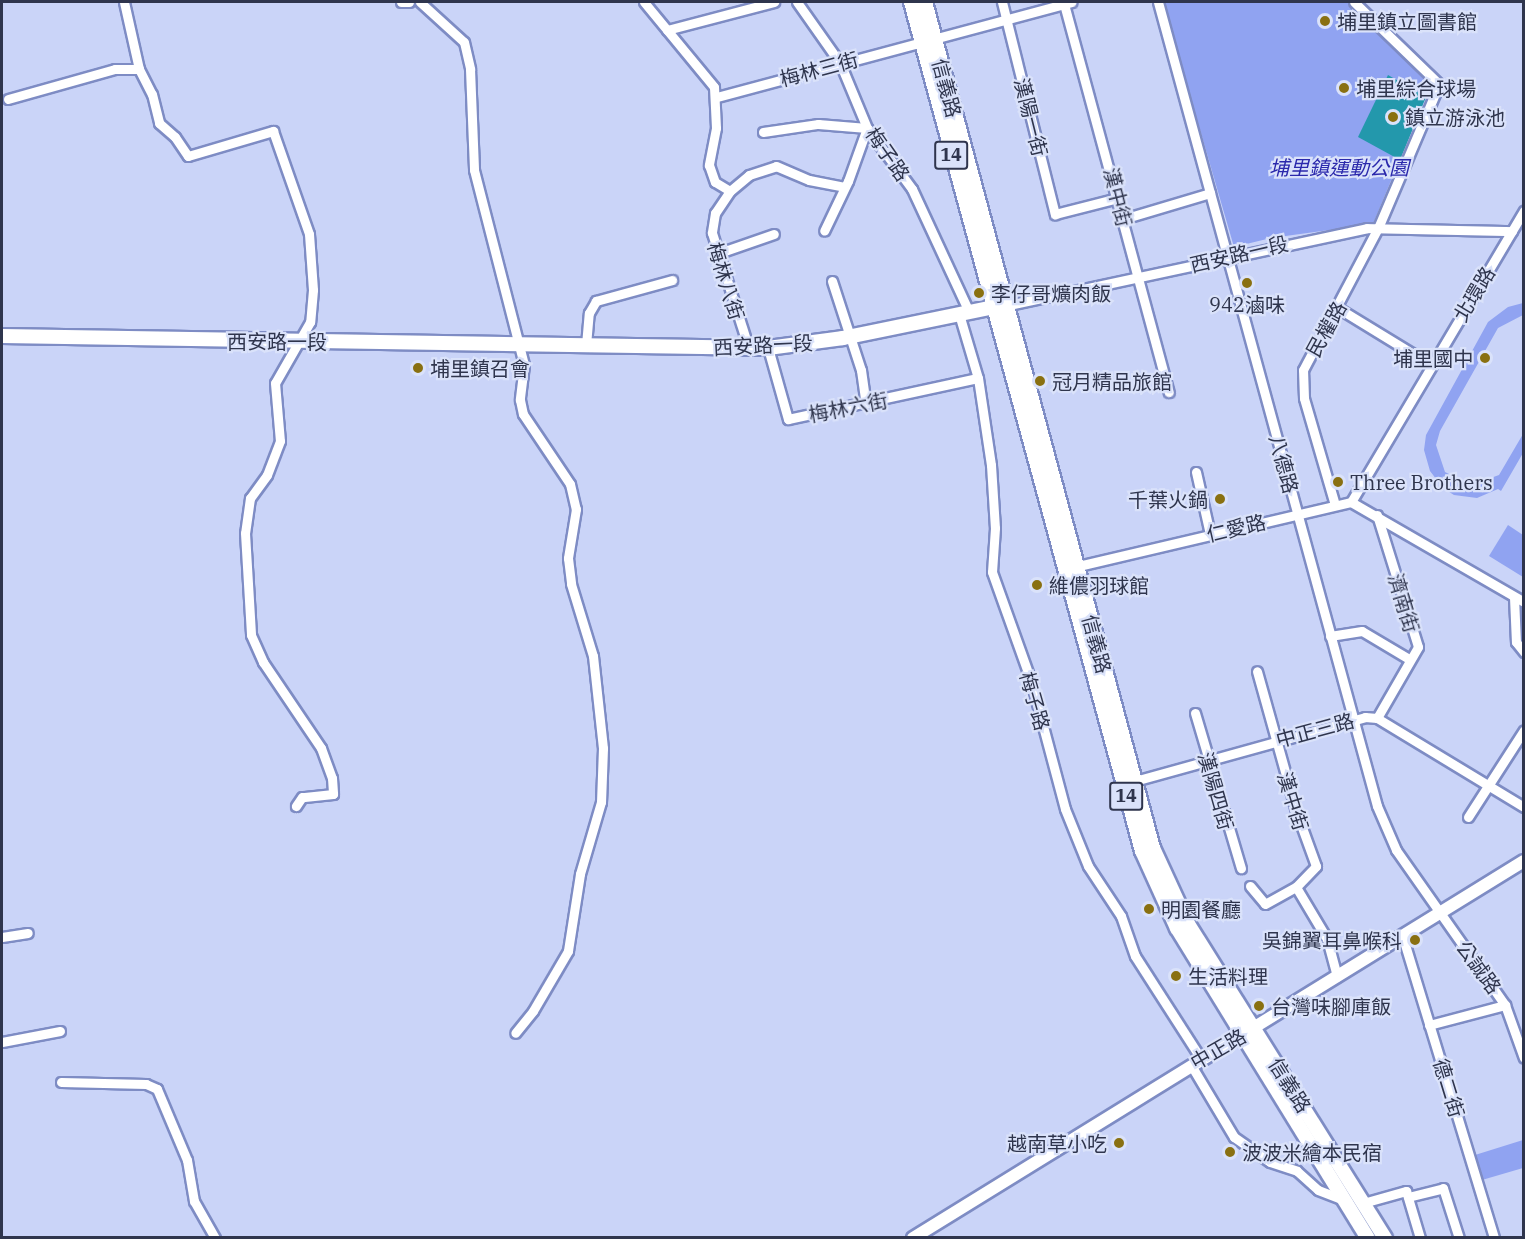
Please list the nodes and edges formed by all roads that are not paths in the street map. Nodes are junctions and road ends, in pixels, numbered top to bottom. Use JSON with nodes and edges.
{"nodes":[{"id":1,"x":124,"y":2,"type":"edge"},
{"id":2,"x":401,"y":2,"type":"edge"},
{"id":3,"x":409,"y":2,"type":"edge"},
{"id":4,"x":420,"y":2,"type":"edge"},
{"id":5,"x":644,"y":2,"type":"edge"},
{"id":6,"x":774,"y":2,"type":"edge"},
{"id":7,"x":797,"y":2,"type":"edge"},
{"id":8,"x":911,"y":2,"type":"edge"},
{"id":9,"x":925,"y":2,"type":"edge"},
{"id":10,"x":1002,"y":2,"type":"edge"},
{"id":11,"x":1158,"y":2,"type":"edge"},
{"id":12,"x":1354,"y":2,"type":"edge"},
{"id":13,"x":1068,"y":3,"type":"edge"},
{"id":14,"x":1006,"y":21,"type":"junction"},
{"id":15,"x":667,"y":30,"type":"junction"},
{"id":16,"x":927,"y":41,"type":"junction"},
{"id":17,"x":840,"y":63,"type":"junction"},
{"id":18,"x":139,"y":69,"type":"junction"},
{"id":19,"x":717,"y":98,"type":"junction"},
{"id":20,"x":8,"y":99,"type":"dead end"},
{"id":21,"x":867,"y":128,"type":"junction"},
{"id":22,"x":763,"y":132,"type":"dead end"},
{"id":23,"x":844,"y":187,"type":"junction"},
{"id":24,"x":729,"y":191,"type":"junction"},
{"id":25,"x":1210,"y":193,"type":"junction"},
{"id":26,"x":1118,"y":198,"type":"junction"},
{"id":27,"x":1524,"y":211,"type":"edge"},
{"id":28,"x":1123,"y":219,"type":"junction"},
{"id":29,"x":1378,"y":228,"type":"junction"},
{"id":30,"x":824,"y":231,"type":"dead end"},
{"id":31,"x":1512,"y":231,"type":"junction"},
{"id":32,"x":774,"y":234,"type":"dead end"},
{"id":33,"x":719,"y":253,"type":"junction"},
{"id":34,"x":1227,"y":258,"type":"junction"},
{"id":35,"x":1139,"y":276,"type":"junction"},
{"id":36,"x":672,"y":280,"type":"dead end"},
{"id":37,"x":832,"y":281,"type":"dead end"},
{"id":38,"x":998,"y":307,"type":"junction"},
{"id":39,"x":1338,"y":308,"type":"junction"},
{"id":40,"x":964,"y":313,"type":"junction"},
{"id":41,"x":2,"y":336,"type":"edge"},
{"id":42,"x":852,"y":336,"type":"junction"},
{"id":43,"x":300,"y":341,"type":"junction"},
{"id":44,"x":517,"y":343,"type":"junction"},
{"id":45,"x":586,"y":345,"type":"junction"},
{"id":46,"x":768,"y":348,"type":"junction"},
{"id":47,"x":749,"y":349,"type":"junction"},
{"id":48,"x":1431,"y":365,"type":"junction"},
{"id":49,"x":978,"y":378,"type":"junction"},
{"id":50,"x":1169,"y":392,"type":"dead end"},
{"id":51,"x":866,"y":404,"type":"junction"},
{"id":52,"x":1196,"y":472,"type":"dead end"},
{"id":53,"x":1351,"y":501,"type":"junction"},
{"id":54,"x":1335,"y":505,"type":"junction"},
{"id":55,"x":1297,"y":514,"type":"junction"},
{"id":56,"x":1377,"y":515,"type":"junction"},
{"id":57,"x":1210,"y":534,"type":"junction"},
{"id":58,"x":1071,"y":567,"type":"junction"},
{"id":59,"x":1514,"y":597,"type":"junction"},
{"id":60,"x":1524,"y":602,"type":"edge"},
{"id":61,"x":1330,"y":636,"type":"junction"},
{"id":62,"x":1524,"y":652,"type":"edge"},
{"id":63,"x":1410,"y":659,"type":"junction"},
{"id":64,"x":1257,"y":671,"type":"dead end"},
{"id":65,"x":1195,"y":713,"type":"dead end"},
{"id":66,"x":1377,"y":718,"type":"junction"},
{"id":67,"x":1352,"y":720,"type":"junction"},
{"id":68,"x":1524,"y":730,"type":"edge"},
{"id":69,"x":1275,"y":741,"type":"junction"},
{"id":70,"x":1206,"y":760,"type":"junction"},
{"id":71,"x":1129,"y":782,"type":"junction"},
{"id":72,"x":1489,"y":785,"type":"junction"},
{"id":73,"x":296,"y":806,"type":"dead end"},
{"id":74,"x":1524,"y":807,"type":"edge"},
{"id":75,"x":1468,"y":817,"type":"dead end"},
{"id":76,"x":1524,"y":861,"type":"edge"},
{"id":77,"x":1241,"y":868,"type":"dead end"},
{"id":78,"x":1250,"y":886,"type":"dead end"},
{"id":79,"x":1296,"y":887,"type":"junction"},
{"id":80,"x":1440,"y":914,"type":"junction"},
{"id":81,"x":28,"y":933,"type":"dead end"},
{"id":82,"x":2,"y":937,"type":"edge"},
{"id":83,"x":1403,"y":938,"type":"junction"},
{"id":84,"x":1337,"y":977,"type":"junction"},
{"id":85,"x":1505,"y":1005,"type":"junction"},
{"id":86,"x":1429,"y":1025,"type":"junction"},
{"id":87,"x":60,"y":1031,"type":"dead end"},
{"id":88,"x":1249,"y":1031,"type":"junction"},
{"id":89,"x":515,"y":1033,"type":"dead end"},
{"id":90,"x":2,"y":1042,"type":"edge"},
{"id":91,"x":1524,"y":1058,"type":"edge"},
{"id":92,"x":1196,"y":1062,"type":"junction"},
{"id":93,"x":61,"y":1082,"type":"dead end"},
{"id":94,"x":1407,"y":1194,"type":"junction"},
{"id":95,"x":1363,"y":1203,"type":"junction"},
{"id":96,"x":1347,"y":1204,"type":"junction"},
{"id":97,"x":214,"y":1238,"type":"edge"},
{"id":98,"x":913,"y":1238,"type":"edge"},
{"id":99,"x":1368,"y":1238,"type":"edge"},
{"id":100,"x":1385,"y":1238,"type":"edge"},
{"id":101,"x":1420,"y":1238,"type":"edge"},
{"id":102,"x":1459,"y":1238,"type":"edge"},
{"id":103,"x":1494,"y":1238,"type":"edge"}],
"edges":[{"from":1,"to":18,"type":"street"},
{"from":2,"to":3,"type":"street"},
{"from":4,"to":44,"type":"street"},
{"from":5,"to":15,"type":"street"},
{"from":6,"to":15,"type":"street"},
{"from":7,"to":17,"type":"street","name":"梅子路"},
{"from":8,"to":16,"type":"main road","name":"信義路","number":"14"},
{"from":9,"to":16,"type":"main road","name":"信義路","number":"14"},
{"from":10,"to":14,"type":"street","name":"漢陽一街"},
{"from":11,"to":25,"type":"street","name":"八德路"},
{"from":12,"to":29,"type":"street","name":"民權路"},
{"from":13,"to":14,"type":"street","name":"梅林三街"},
{"from":13,"to":26,"type":"street","name":"漢中街"},
{"from":14,"to":16,"type":"street","name":"梅林三街"},
{"from":14,"to":26,"type":"street","name":"漢陽一街"},
{"from":15,"to":19,"type":"street"},
{"from":16,"to":17,"type":"street","name":"梅林三街"},
{"from":16,"to":38,"type":"main road","name":"信義路","number":"14"},
{"from":17,"to":19,"type":"street","name":"梅林三街"},
{"from":17,"to":21,"type":"street","name":"梅子路"},
{"from":18,"to":20,"type":"street"},
{"from":18,"to":43,"type":"street"},
{"from":19,"to":24,"type":"street"},
{"from":21,"to":22,"type":"street"},
{"from":21,"to":23,"type":"street"},
{"from":21,"to":40,"type":"street","name":"梅子路"},
{"from":23,"to":24,"type":"street"},
{"from":23,"to":30,"type":"street"},
{"from":24,"to":33,"type":"street","name":"梅林八街"},
{"from":25,"to":28,"type":"street"},
{"from":25,"to":34,"type":"street","name":"八德路"},
{"from":26,"to":28,"type":"street","name":"漢中街"},
{"from":27,"to":31,"type":"street","name":"北環路"},
{"from":28,"to":35,"type":"street","name":"漢中街"},
{"from":29,"to":31,"type":"street","name":"西安路一段"},
{"from":29,"to":34,"type":"street","name":"西安路一段"},
{"from":29,"to":39,"type":"street","name":"民權路"},
{"from":31,"to":48,"type":"street","name":"北環路"},
{"from":32,"to":33,"type":"street"},
{"from":33,"to":47,"type":"street","name":"梅林八街"},
{"from":34,"to":35,"type":"street","name":"西安路一段"},
{"from":34,"to":55,"type":"street","name":"八德路"},
{"from":35,"to":38,"type":"street","name":"西安路一段"},
{"from":35,"to":50,"type":"street","name":"漢中街"},
{"from":36,"to":45,"type":"street"},
{"from":37,"to":42,"type":"street"},
{"from":38,"to":40,"type":"main road","name":"西安路一段"},
{"from":38,"to":58,"type":"main road","name":"信義路","number":"14"},
{"from":39,"to":48,"type":"street"},
{"from":39,"to":54,"type":"street","name":"民權路"},
{"from":40,"to":42,"type":"main road","name":"西安路一段"},
{"from":40,"to":49,"type":"street","name":"梅子路"},
{"from":41,"to":43,"type":"main road","name":"西安路一段"},
{"from":42,"to":46,"type":"main road","name":"西安路一段"},
{"from":42,"to":51,"type":"street"},
{"from":43,"to":44,"type":"main road","name":"西安路一段"},
{"from":43,"to":73,"type":"street"},
{"from":44,"to":45,"type":"main road","name":"西安路一段"},
{"from":44,"to":89,"type":"street"},
{"from":45,"to":47,"type":"main road","name":"西安路一段"},
{"from":46,"to":47,"type":"main road","name":"西安路一段"},
{"from":46,"to":51,"type":"street","name":"梅林六街"},
{"from":48,"to":53,"type":"street","name":"北環路"},
{"from":49,"to":51,"type":"street","name":"梅林六街"},
{"from":49,"to":92,"type":"street","name":"梅子路"},
{"from":52,"to":57,"type":"street"},
{"from":53,"to":54,"type":"street","name":"仁愛路"},
{"from":53,"to":56,"type":"street"},
{"from":54,"to":55,"type":"street","name":"仁愛路"},
{"from":55,"to":57,"type":"street","name":"仁愛路"},
{"from":55,"to":61,"type":"street","name":"八德路"},
{"from":56,"to":59,"type":"street"},
{"from":56,"to":63,"type":"street","name":"濟南街"},
{"from":57,"to":58,"type":"street","name":"仁愛路"},
{"from":58,"to":71,"type":"main road","name":"信義路","number":"14"},
{"from":59,"to":60,"type":"street"},
{"from":59,"to":62,"type":"street"},
{"from":61,"to":63,"type":"street"},
{"from":61,"to":67,"type":"street","name":"八德路"},
{"from":63,"to":66,"type":"street","name":"濟南街"},
{"from":64,"to":69,"type":"street","name":"漢中街"},
{"from":65,"to":70,"type":"street","name":"漢陽四街"},
{"from":66,"to":67,"type":"street","name":"中正三路"},
{"from":66,"to":72,"type":"street","name":"中正三路"},
{"from":67,"to":69,"type":"street","name":"中正三路"},
{"from":67,"to":80,"type":"street","name":"八德路"},
{"from":68,"to":72,"type":"street"},
{"from":69,"to":70,"type":"street","name":"中正三路"},
{"from":69,"to":79,"type":"street","name":"漢中街"},
{"from":70,"to":71,"type":"street","name":"中正三路"},
{"from":70,"to":77,"type":"street","name":"漢陽四街"},
{"from":71,"to":88,"type":"main road","name":"信義路","number":"14"},
{"from":72,"to":74,"type":"street","name":"中正三路"},
{"from":72,"to":75,"type":"street"},
{"from":76,"to":80,"type":"street","name":"中正路"},
{"from":78,"to":79,"type":"street"},
{"from":79,"to":84,"type":"street"},
{"from":80,"to":83,"type":"street","name":"中正路"},
{"from":80,"to":85,"type":"street","name":"公誠路"},
{"from":81,"to":82,"type":"street"},
{"from":83,"to":84,"type":"street","name":"中正路"},
{"from":83,"to":86,"type":"street","name":"德二街"},
{"from":84,"to":88,"type":"street","name":"中正路"},
{"from":85,"to":86,"type":"street"},
{"from":85,"to":91,"type":"street","name":"公誠路"},
{"from":86,"to":103,"type":"street","name":"德二街"},
{"from":87,"to":90,"type":"street"},
{"from":88,"to":92,"type":"street","name":"中正路"},
{"from":88,"to":95,"type":"main road","name":"信義路","number":"14"},
{"from":88,"to":96,"type":"main road","name":"信義路","number":"14"},
{"from":92,"to":96,"type":"street","name":"梅子路"},
{"from":92,"to":98,"type":"street","name":"中正路"},
{"from":93,"to":97,"type":"street"},
{"from":94,"to":95,"type":"street"},
{"from":94,"to":101,"type":"street"},
{"from":94,"to":102,"type":"street"},
{"from":95,"to":100,"type":"main road","name":"信義路","number":"14"},
{"from":96,"to":99,"type":"main road","name":"信義路","number":"14"}]}
